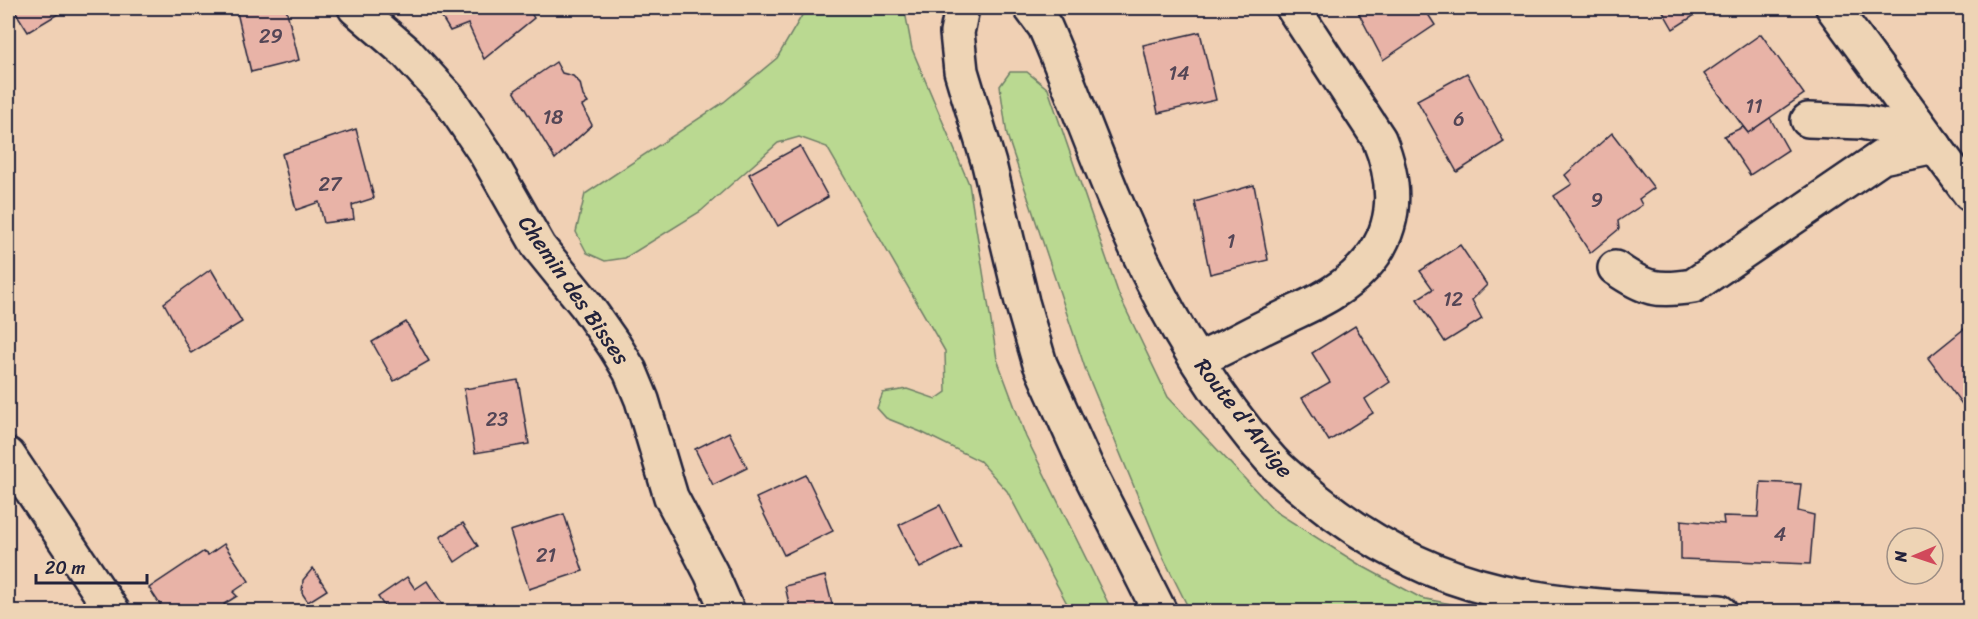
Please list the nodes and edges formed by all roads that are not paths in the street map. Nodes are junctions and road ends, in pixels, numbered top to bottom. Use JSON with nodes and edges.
{"nodes":[{"id":1,"x":355,"y":8,"type":"edge"},
{"id":2,"x":962,"y":8,"type":"edge"},
{"id":3,"x":1031,"y":8,"type":"edge"},
{"id":4,"x":1293,"y":8,"type":"edge"},
{"id":5,"x":1833,"y":8,"type":"edge"},
{"id":6,"x":1808,"y":120,"type":"dead end"},
{"id":7,"x":1925,"y":133,"type":"junction"},
{"id":8,"x":1971,"y":194,"type":"edge"},
{"id":9,"x":1615,"y":267,"type":"dead end"},
{"id":10,"x":1197,"y":360,"type":"junction"},
{"id":11,"x":8,"y":455,"type":"edge"},
{"id":12,"x":113,"y":612,"type":"edge"},
{"id":13,"x":728,"y":612,"type":"edge"},
{"id":14,"x":1160,"y":612,"type":"edge"},
{"id":15,"x":1720,"y":612,"type":"edge"}],
"edges":[{"from":1,"to":13,"type":"street","name":"Chemin des Bisses"},
{"from":2,"to":14,"type":"street"},
{"from":3,"to":10,"type":"street","name":"Route d'Arvige"},
{"from":4,"to":10,"type":"street"},
{"from":5,"to":7,"type":"street"},
{"from":6,"to":7,"type":"street"},
{"from":7,"to":8,"type":"street"},
{"from":7,"to":9,"type":"street"},
{"from":10,"to":15,"type":"street","name":"Route d'Arvige"},
{"from":11,"to":12,"type":"street"}]}
